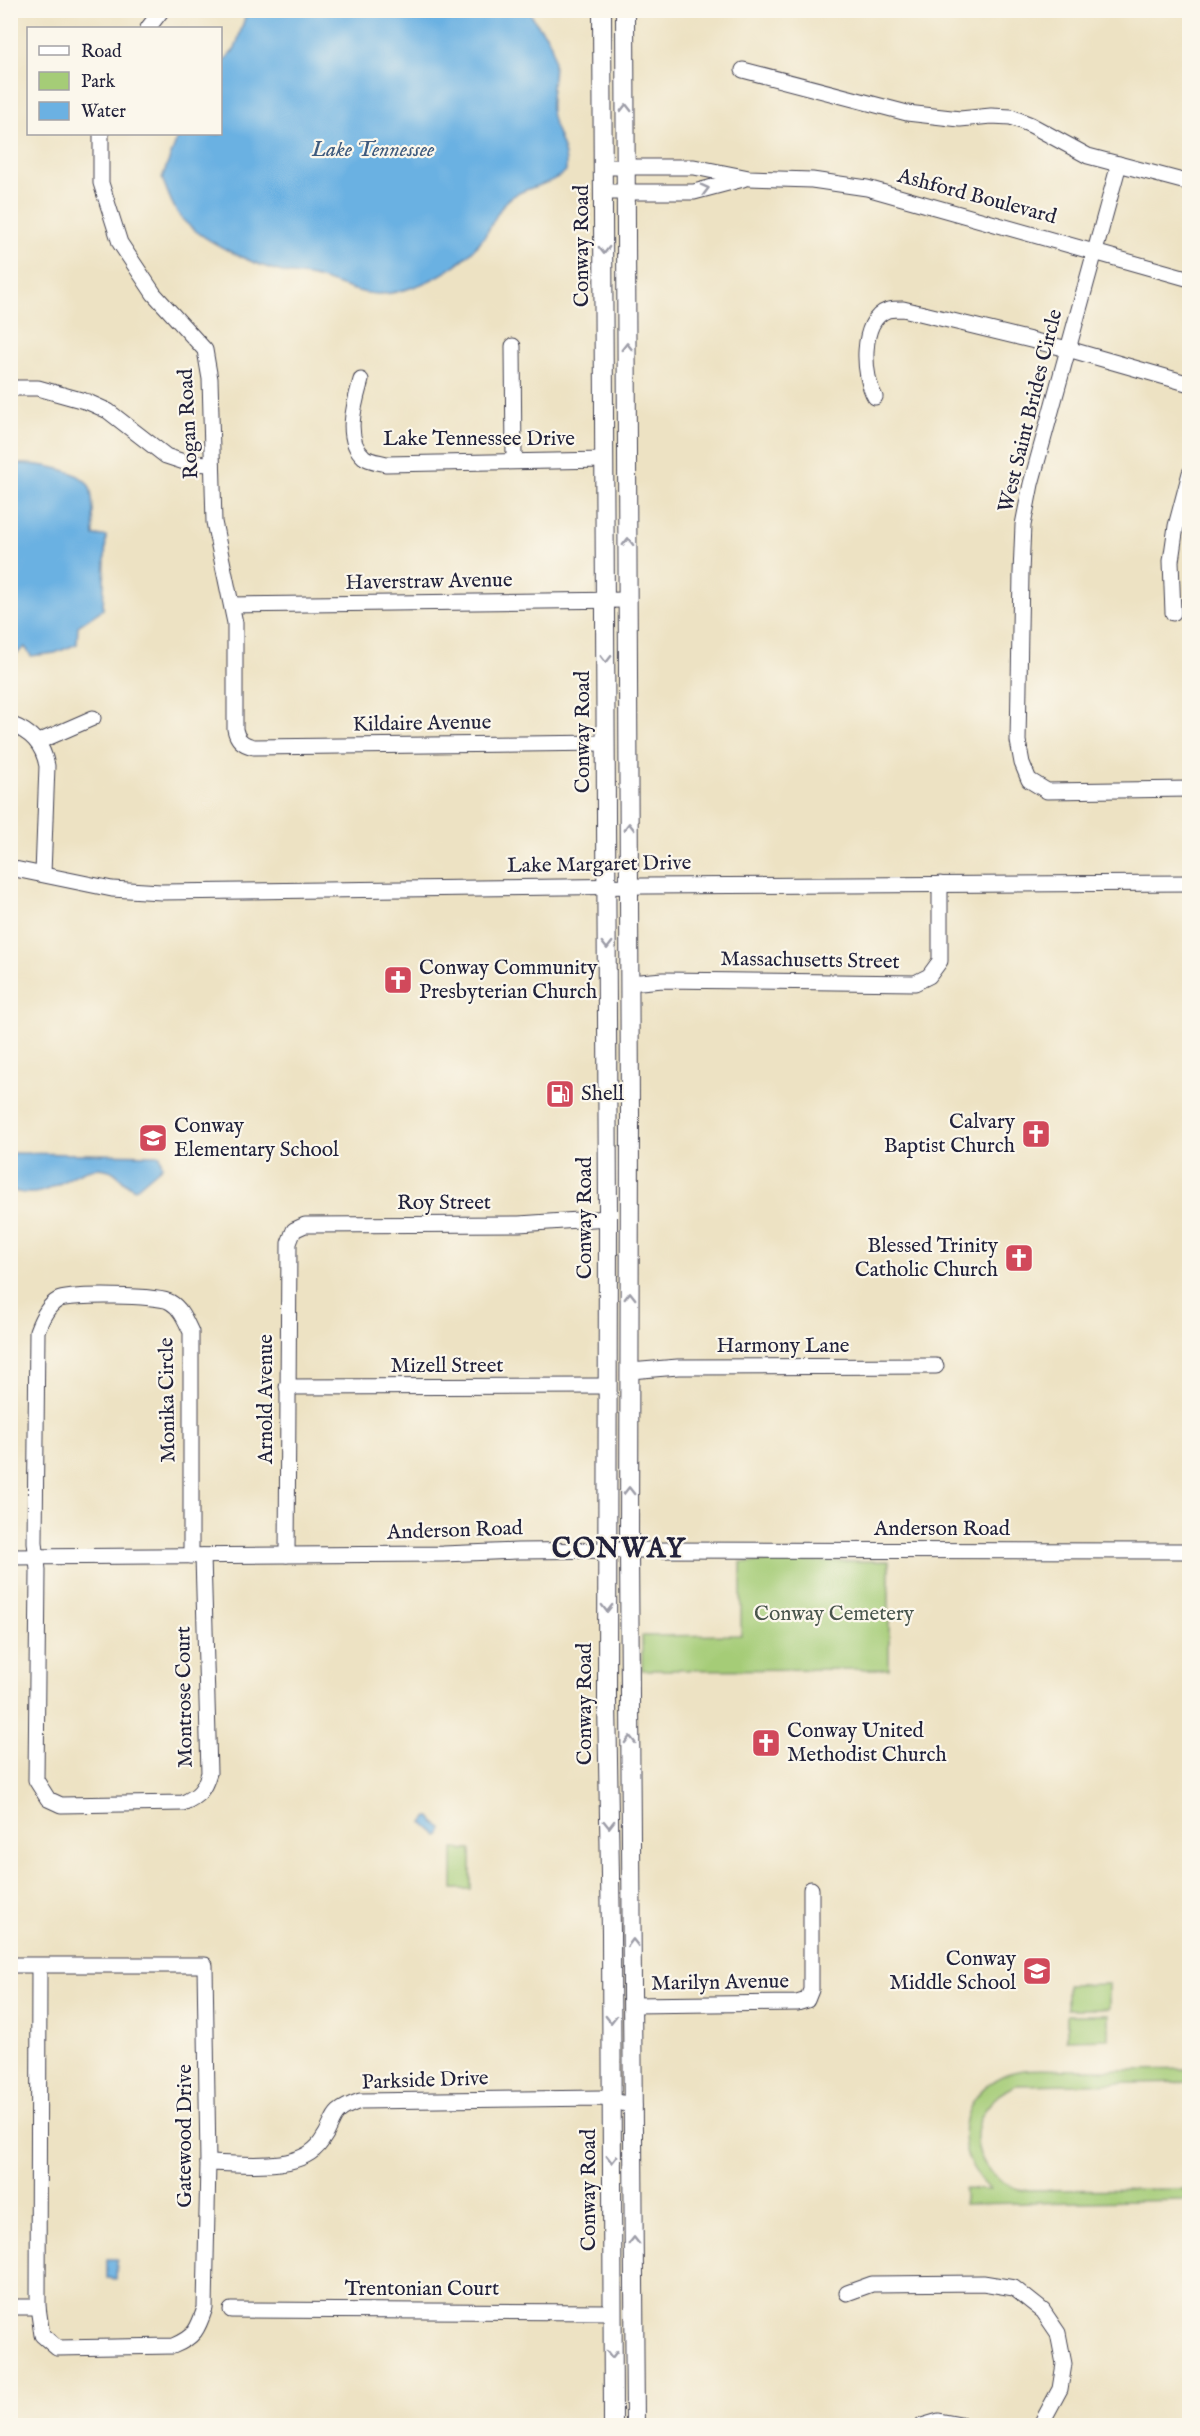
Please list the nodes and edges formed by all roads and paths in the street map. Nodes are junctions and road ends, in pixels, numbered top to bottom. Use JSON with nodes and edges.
{"nodes":[{"id":1,"x":162,"y":10,"type":"edge"},
{"id":2,"x":602,"y":10,"type":"edge"},
{"id":3,"x":625,"y":10,"type":"edge"},
{"id":4,"x":149,"y":27,"type":"edge"},
{"id":5,"x":744,"y":70,"type":"dead end"},
{"id":6,"x":101,"y":135,"type":"edge"},
{"id":7,"x":1119,"y":164,"type":"junction"},
{"id":8,"x":604,"y":167,"type":"junction"},
{"id":9,"x":626,"y":167,"type":"junction"},
{"id":10,"x":749,"y":178,"type":"junction"},
{"id":11,"x":1190,"y":183,"type":"edge"},
{"id":12,"x":604,"y":192,"type":"junction"},
{"id":13,"x":626,"y":192,"type":"junction"},
{"id":14,"x":1094,"y":251,"type":"junction"},
{"id":15,"x":1190,"y":279,"type":"edge"},
{"id":16,"x":513,"y":346,"type":"dead end"},
{"id":17,"x":1068,"y":349,"type":"junction"},
{"id":18,"x":361,"y":380,"type":"dead end"},
{"id":19,"x":1190,"y":384,"type":"edge"},
{"id":20,"x":10,"y":388,"type":"edge"},
{"id":21,"x":875,"y":397,"type":"dead end"},
{"id":22,"x":514,"y":460,"type":"junction"},
{"id":23,"x":605,"y":460,"type":"junction"},
{"id":24,"x":212,"y":464,"type":"junction"},
{"id":25,"x":1190,"y":473,"type":"edge"},
{"id":26,"x":605,"y":600,"type":"junction"},
{"id":27,"x":628,"y":600,"type":"junction"},
{"id":28,"x":232,"y":605,"type":"junction"},
{"id":29,"x":1173,"y":613,"type":"dead end"},
{"id":30,"x":93,"y":718,"type":"dead end"},
{"id":31,"x":10,"y":724,"type":"edge"},
{"id":32,"x":240,"y":741,"type":"joint"},
{"id":33,"x":38,"y":742,"type":"junction"},
{"id":34,"x":606,"y":743,"type":"junction"},
{"id":35,"x":1190,"y":789,"type":"edge"},
{"id":36,"x":10,"y":868,"type":"edge"},
{"id":37,"x":44,"y":874,"type":"junction"},
{"id":38,"x":1190,"y":883,"type":"edge"},
{"id":39,"x":940,"y":884,"type":"junction"},
{"id":40,"x":607,"y":886,"type":"junction"},
{"id":41,"x":629,"y":886,"type":"junction"},
{"id":42,"x":629,"y":982,"type":"junction"},
{"id":43,"x":608,"y":1218,"type":"junction"},
{"id":44,"x":289,"y":1243,"type":"joint"},
{"id":45,"x":608,"y":1320,"type":"junction"},
{"id":46,"x":936,"y":1366,"type":"dead end"},
{"id":47,"x":630,"y":1371,"type":"junction"},
{"id":48,"x":608,"y":1386,"type":"junction"},
{"id":49,"x":287,"y":1387,"type":"junction"},
{"id":50,"x":607,"y":1550,"type":"junction"},
{"id":51,"x":629,"y":1550,"type":"junction"},
{"id":52,"x":1190,"y":1551,"type":"edge"},
{"id":53,"x":287,"y":1555,"type":"junction"},
{"id":54,"x":197,"y":1556,"type":"junction"},
{"id":55,"x":10,"y":1557,"type":"edge"},
{"id":56,"x":37,"y":1557,"type":"junction"},
{"id":57,"x":608,"y":1791,"type":"junction"},
{"id":58,"x":631,"y":1799,"type":"junction"},
{"id":59,"x":811,"y":1889,"type":"dead end"},
{"id":60,"x":611,"y":1933,"type":"junction"},
{"id":61,"x":10,"y":1965,"type":"edge"},
{"id":62,"x":39,"y":1965,"type":"junction"},
{"id":63,"x":634,"y":2005,"type":"junction"},
{"id":64,"x":611,"y":2101,"type":"junction"},
{"id":65,"x":634,"y":2106,"type":"junction"},
{"id":66,"x":208,"y":2163,"type":"junction"},
{"id":67,"x":612,"y":2214,"type":"junction"},
{"id":68,"x":634,"y":2279,"type":"junction"},
{"id":69,"x":847,"y":2293,"type":"dead end"},
{"id":70,"x":10,"y":2307,"type":"edge"},
{"id":71,"x":38,"y":2307,"type":"junction"},
{"id":72,"x":231,"y":2310,"type":"dead end"},
{"id":73,"x":612,"y":2312,"type":"junction"},
{"id":74,"x":635,"y":2376,"type":"junction"},
{"id":75,"x":613,"y":2426,"type":"edge"},
{"id":76,"x":635,"y":2426,"type":"edge"},
{"id":77,"x":922,"y":2426,"type":"edge"},
{"id":78,"x":966,"y":2426,"type":"edge"},
{"id":79,"x":1040,"y":2426,"type":"edge"}],
"edges":[{"from":1,"to":4,"type":"street"},
{"from":2,"to":8,"type":"main road","name":"Conway Road"},
{"from":9,"to":3,"type":"main road","one_way":true},
{"from":5,"to":7,"type":"street"},
{"from":6,"to":24,"type":"street","name":"Rogan Road"},
{"from":7,"to":11,"type":"street"},
{"from":7,"to":14,"type":"street","name":"West Saint Brides Circle"},
{"from":8,"to":9,"type":"street","name":"Ashford Boulevard"},
{"from":8,"to":12,"type":"main road","name":"Conway Road"},
{"from":9,"to":10,"type":"street","name":"Ashford Boulevard"},
{"from":9,"to":13,"type":"main road"},
{"from":13,"to":10,"type":"street","name":"Ashford Boulevard","one_way":true},
{"from":10,"to":14,"type":"street","name":"Ashford Boulevard"},
{"from":12,"to":13,"type":"street","name":"Ashford Boulevard"},
{"from":12,"to":23,"type":"main road","name":"Conway Road","one_way":true},
{"from":27,"to":13,"type":"main road","one_way":true},
{"from":14,"to":15,"type":"street","name":"Ashford Boulevard"},
{"from":14,"to":17,"type":"street","name":"West Saint Brides Circle"},
{"from":16,"to":22,"type":"street"},
{"from":17,"to":19,"type":"street"},
{"from":17,"to":21,"type":"street"},
{"from":17,"to":35,"type":"street","name":"West Saint Brides Circle"},
{"from":18,"to":22,"type":"street","name":"Lake Tennessee Drive"},
{"from":20,"to":24,"type":"street"},
{"from":22,"to":23,"type":"street","name":"Lake Tennessee Drive"},
{"from":23,"to":26,"type":"main road","name":"Conway Road"},
{"from":24,"to":28,"type":"street","name":"Rogan Road"},
{"from":25,"to":29,"type":"street"},
{"from":26,"to":27,"type":"street","name":"Haverstraw Avenue"},
{"from":26,"to":28,"type":"street","name":"Haverstraw Avenue"},
{"from":26,"to":34,"type":"main road","name":"Conway Road","one_way":true},
{"from":41,"to":27,"type":"main road","one_way":true},
{"from":28,"to":32,"type":"street","name":"Rogan Road"},
{"from":30,"to":33,"type":"street"},
{"from":31,"to":33,"type":"street"},
{"from":32,"to":34,"type":"street","name":"Kildaire Avenue"},
{"from":33,"to":37,"type":"street"},
{"from":34,"to":40,"type":"main road","name":"Conway Road"},
{"from":36,"to":37,"type":"street","name":"Lake Margaret Drive"},
{"from":37,"to":40,"type":"street","name":"Lake Margaret Drive"},
{"from":38,"to":39,"type":"street","name":"Lake Margaret Drive"},
{"from":39,"to":41,"type":"street","name":"Lake Margaret Drive"},
{"from":39,"to":42,"type":"street","name":"Massachusetts Street"},
{"from":40,"to":41,"type":"street","name":"Lake Margaret Drive"},
{"from":40,"to":43,"type":"main road","name":"Conway Road","one_way":true},
{"from":41,"to":42,"type":"main road"},
{"from":47,"to":42,"type":"main road","one_way":true},
{"from":43,"to":44,"type":"street","name":"Roy Street"},
{"from":43,"to":45,"type":"main road","name":"Conway Road"},
{"from":44,"to":49,"type":"street","name":"Arnold Avenue"},
{"from":45,"to":47,"type":"main road"},
{"from":45,"to":48,"type":"main road","name":"Conway Road"},
{"from":46,"to":47,"type":"street","name":"Harmony Lane"},
{"from":51,"to":47,"type":"main road","one_way":true},
{"from":48,"to":49,"type":"street","name":"Mizell Street"},
{"from":48,"to":50,"type":"main road","name":"Conway Road"},
{"from":49,"to":53,"type":"street","name":"Arnold Avenue"},
{"from":50,"to":51,"type":"street","name":"Anderson Road"},
{"from":50,"to":53,"type":"street","name":"Anderson Road"},
{"from":50,"to":57,"type":"main road","name":"Conway Road","one_way":true},
{"from":51,"to":52,"type":"street","name":"Anderson Road"},
{"from":58,"to":51,"type":"main road","one_way":true},
{"from":53,"to":54,"type":"street","name":"Anderson Road"},
{"from":54,"to":56,"type":"street","name":"Anderson Road"},
{"from":54,"to":56,"type":"street","name":"Monika Circle"},
{"from":54,"to":56,"type":"street","name":"Montrose Court"},
{"from":55,"to":56,"type":"street","name":"Anderson Road"},
{"from":57,"to":58,"type":"street"},
{"from":57,"to":60,"type":"main road","name":"Conway Road","one_way":true},
{"from":63,"to":58,"type":"main road","one_way":true},
{"from":59,"to":63,"type":"street","name":"Marilyn Avenue"},
{"from":60,"to":63,"type":"main road"},
{"from":60,"to":64,"type":"main road","name":"Conway Road","one_way":true},
{"from":61,"to":62,"type":"street"},
{"from":62,"to":66,"type":"street","name":"Gatewood Drive"},
{"from":62,"to":71,"type":"street"},
{"from":63,"to":65,"type":"main road"},
{"from":64,"to":65,"type":"street","name":"Parkside Drive"},
{"from":64,"to":66,"type":"street","name":"Parkside Drive"},
{"from":64,"to":67,"type":"main road","name":"Conway Road","one_way":true},
{"from":68,"to":65,"type":"main road","one_way":true},
{"from":66,"to":71,"type":"street","name":"Gatewood Drive"},
{"from":67,"to":68,"type":"main road"},
{"from":67,"to":73,"type":"main road","name":"Conway Road"},
{"from":68,"to":74,"type":"main road"},
{"from":69,"to":79,"type":"street"},
{"from":70,"to":71,"type":"street"},
{"from":72,"to":73,"type":"street","name":"Trentonian Court"},
{"from":73,"to":74,"type":"main road"},
{"from":73,"to":75,"type":"main road","name":"Conway Road","one_way":true},
{"from":74,"to":76,"type":"main road"},
{"from":77,"to":78,"type":"street"}]}
